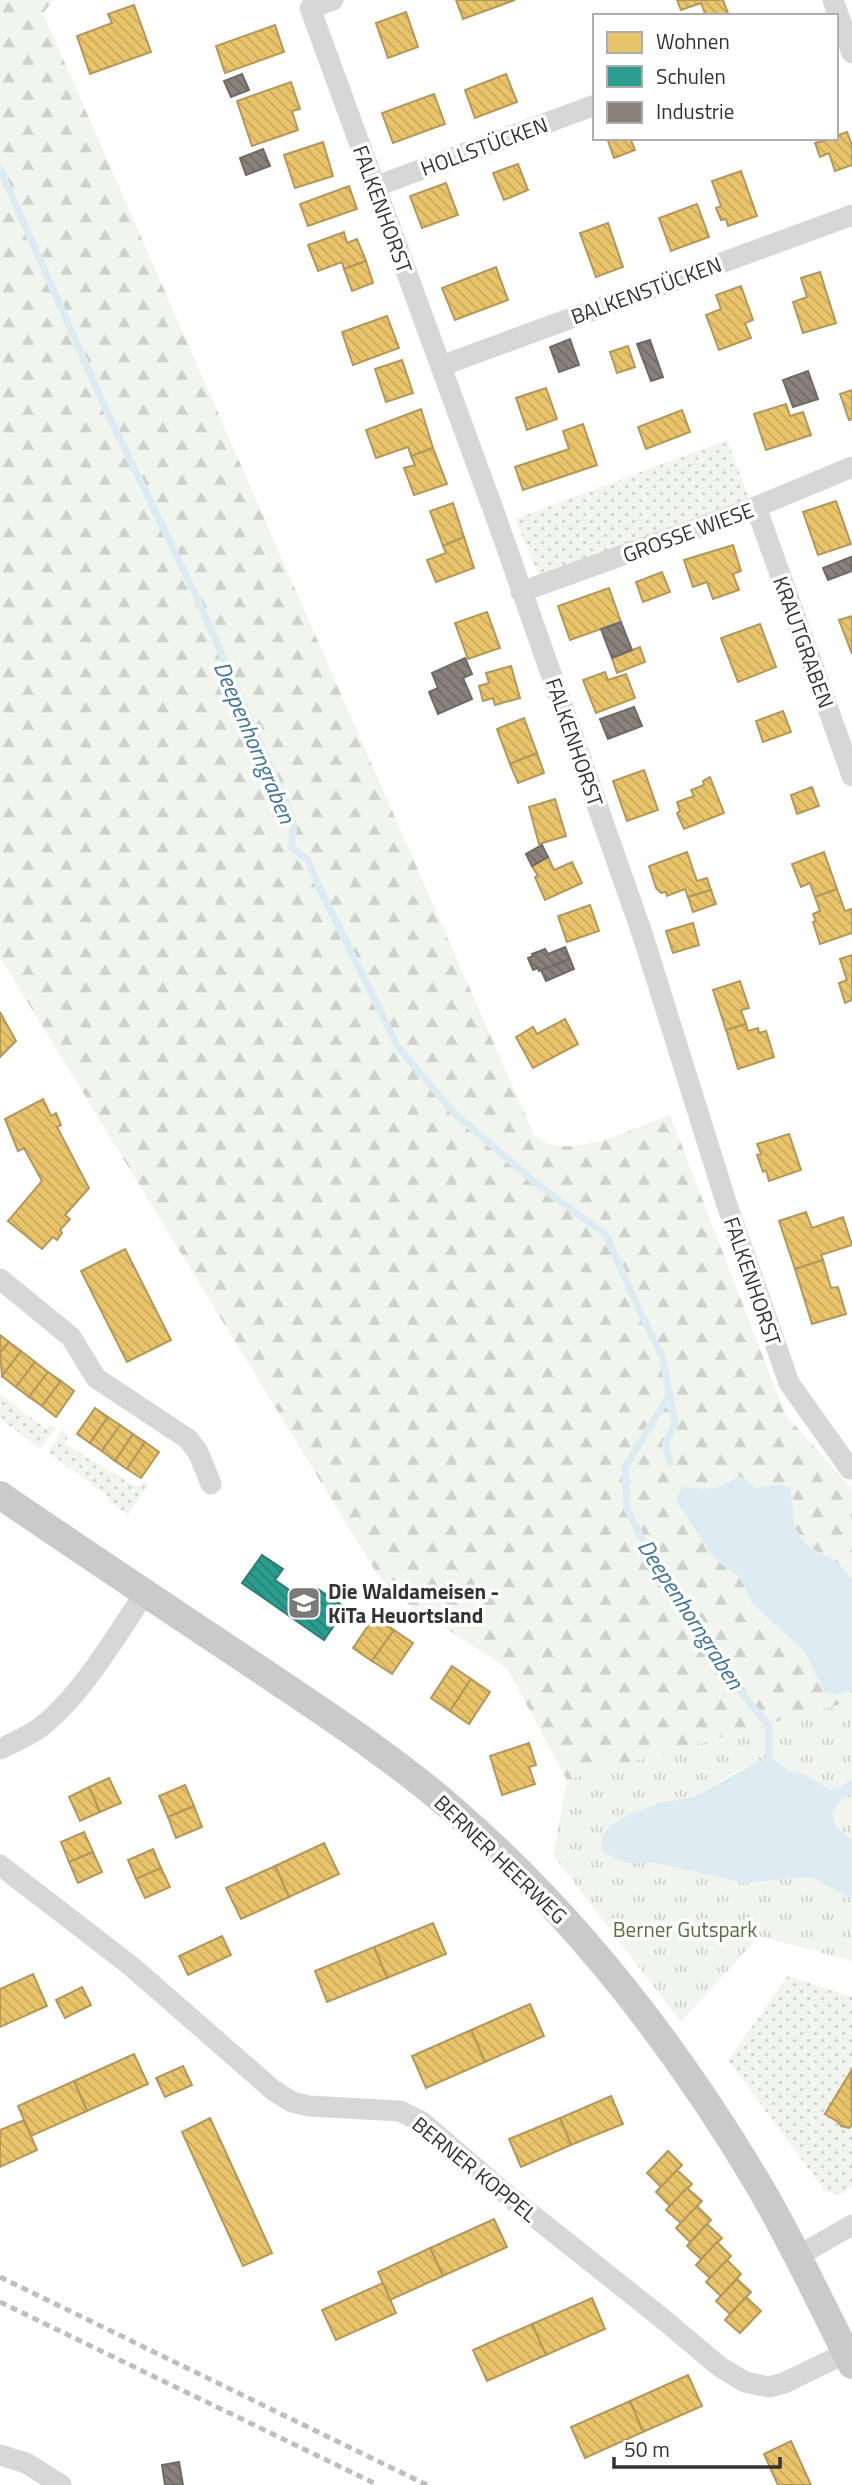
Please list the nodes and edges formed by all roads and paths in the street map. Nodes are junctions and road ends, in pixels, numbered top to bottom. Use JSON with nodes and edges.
{"nodes":[{"id":1,"x":333,"y":0,"type":"edge"},
{"id":2,"x":838,"y":15,"type":"edge"},
{"id":3,"x":852,"y":53,"type":"edge"},
{"id":4,"x":593,"y":106,"type":"edge"},
{"id":5,"x":374,"y":187,"type":"junction"},
{"id":6,"x":852,"y":215,"type":"edge"},
{"id":7,"x":441,"y":366,"type":"junction"},
{"id":8,"x":852,"y":467,"type":"edge"},
{"id":9,"x":756,"y":507,"type":"junction"},
{"id":10,"x":521,"y":592,"type":"junction"},
{"id":11,"x":852,"y":776,"type":"edge"},
{"id":12,"x":0,"y":1279,"type":"edge"},
{"id":13,"x":851,"y":1468,"type":"edge"},
{"id":14,"x":211,"y":1484,"type":"dead end"},
{"id":15,"x":0,"y":1495,"type":"edge"},
{"id":16,"x":145,"y":1593,"type":"junction"},
{"id":17,"x":0,"y":1749,"type":"edge"},
{"id":18,"x":0,"y":1865,"type":"edge"},
{"id":19,"x":852,"y":2224,"type":"edge"},
{"id":20,"x":798,"y":2256,"type":"junction"},
{"id":21,"x":849,"y":2359,"type":"edge"},
{"id":22,"x":0,"y":2455,"type":"edge"},
{"id":23,"x":61,"y":2485,"type":"edge"}],
"edges":[{"from":1,"to":5,"type":"street","name":"FALKENHORST"},
{"from":2,"to":3,"type":"street"},
{"from":4,"to":5,"type":"street","name":"HOLLSTÜCKEN"},
{"from":5,"to":7,"type":"street","name":"FALKENHORST"},
{"from":6,"to":7,"type":"street","name":"BALKENSTÜCKEN"},
{"from":7,"to":10,"type":"street","name":"FALKENHORST"},
{"from":8,"to":9,"type":"street","name":"GROSSE WIESE"},
{"from":9,"to":10,"type":"street","name":"GROSSE WIESE"},
{"from":9,"to":11,"type":"street","name":"KRAUTGRABEN"},
{"from":10,"to":13,"type":"street","name":"FALKENHORST"},
{"from":12,"to":14,"type":"street"},
{"from":15,"to":16,"type":"main road","name":"BERNER HEERWEG"},
{"from":16,"to":17,"type":"street"},
{"from":16,"to":20,"type":"main road","name":"BERNER HEERWEG"},
{"from":18,"to":21,"type":"street","name":"BERNER KOPPEL"},
{"from":19,"to":20,"type":"street"},
{"from":20,"to":21,"type":"main road","name":"BERNER HEERWEG"},
{"from":22,"to":23,"type":"street"}]}
